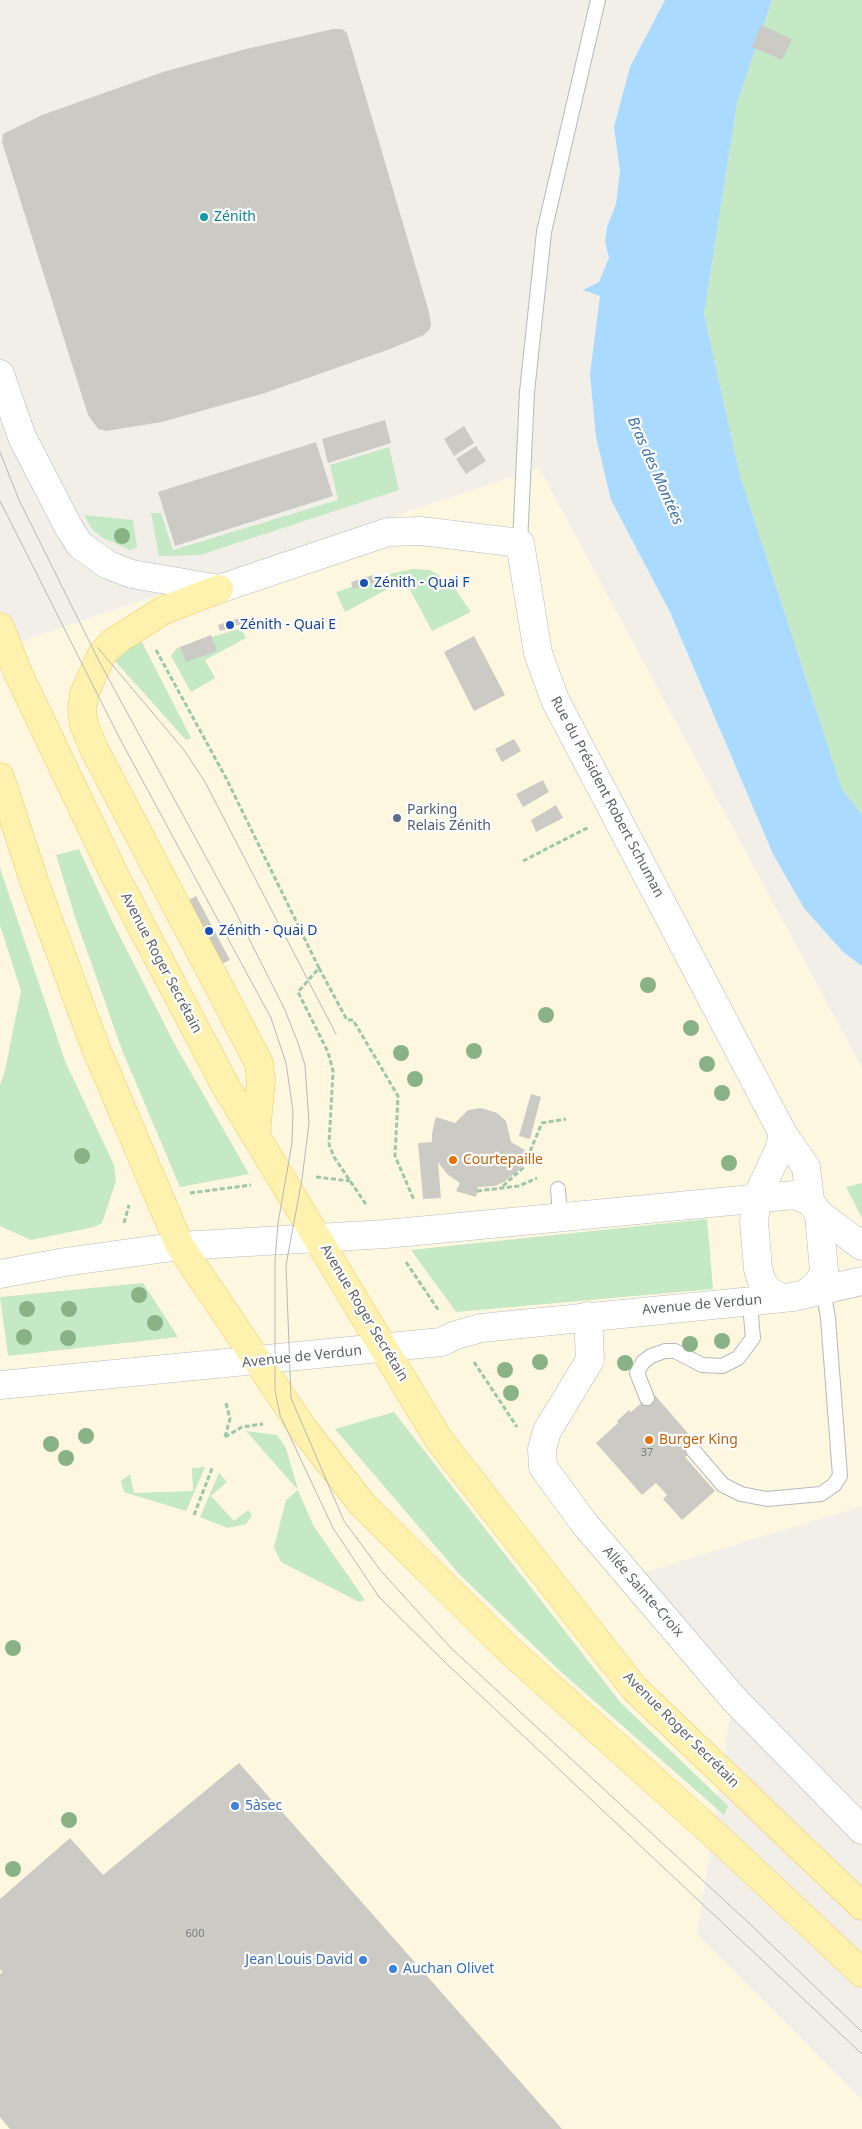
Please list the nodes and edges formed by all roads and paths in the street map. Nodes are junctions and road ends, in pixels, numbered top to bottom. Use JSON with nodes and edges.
{"nodes":[{"id":1,"x":598,"y":0,"type":"edge"},
{"id":2,"x":0,"y":374,"type":"edge"},
{"id":3,"x":520,"y":543,"type":"junction"},
{"id":4,"x":219,"y":589,"type":"junction"},
{"id":5,"x":0,"y":627,"type":"edge"},
{"id":6,"x":155,"y":648,"type":"dead end"},
{"id":7,"x":0,"y":777,"type":"edge"},
{"id":8,"x":590,"y":826,"type":"dead end"},
{"id":9,"x":523,"y":861,"type":"dead end"},
{"id":10,"x":319,"y":968,"type":"junction"},
{"id":11,"x":566,"y":1119,"type":"dead end"},
{"id":12,"x":256,"y":1134,"type":"junction"},
{"id":13,"x":783,"y":1134,"type":"junction"},
{"id":14,"x":285,"y":1181,"type":"junction"},
{"id":15,"x":350,"y":1182,"type":"junction"},
{"id":16,"x":503,"y":1186,"type":"junction"},
{"id":17,"x":518,"y":1186,"type":"dead end"},
{"id":18,"x":558,"y":1189,"type":"dead end"},
{"id":19,"x":477,"y":1192,"type":"dead end"},
{"id":20,"x":159,"y":1196,"type":"junction"},
{"id":21,"x":757,"y":1197,"type":"junction"},
{"id":22,"x":814,"y":1207,"type":"junction"},
{"id":23,"x":416,"y":1208,"type":"dead end"},
{"id":24,"x":128,"y":1210,"type":"dead end"},
{"id":25,"x":370,"y":1211,"type":"dead end"},
{"id":26,"x":560,"y":1217,"type":"junction"},
{"id":27,"x":319,"y":1238,"type":"junction"},
{"id":28,"x":180,"y":1246,"type":"junction"},
{"id":29,"x":862,"y":1246,"type":"edge"},
{"id":30,"x":403,"y":1257,"type":"dead end"},
{"id":31,"x":0,"y":1274,"type":"edge"},
{"id":32,"x":862,"y":1281,"type":"edge"},
{"id":33,"x":792,"y":1296,"type":"junction"},
{"id":34,"x":588,"y":1316,"type":"junction"},
{"id":35,"x":444,"y":1317,"type":"dead end"},
{"id":36,"x":384,"y":1348,"type":"junction"},
{"id":37,"x":469,"y":1355,"type":"dead end"},
{"id":38,"x":258,"y":1361,"type":"junction"},
{"id":39,"x":0,"y":1385,"type":"edge"},
{"id":40,"x":647,"y":1398,"type":"dead end"},
{"id":41,"x":226,"y":1403,"type":"dead end"},
{"id":42,"x":265,"y":1424,"type":"dead end"},
{"id":43,"x":693,"y":1450,"type":"dead end"},
{"id":44,"x":213,"y":1466,"type":"dead end"},
{"id":45,"x":544,"y":1467,"type":"junction"},
{"id":46,"x":194,"y":1516,"type":"dead end"},
{"id":47,"x":862,"y":1830,"type":"edge"},
{"id":48,"x":862,"y":1906,"type":"edge"},
{"id":49,"x":862,"y":1973,"type":"edge"}],
"edges":[{"from":1,"to":3,"type":"lane"},
{"from":2,"to":4,"type":"street"},
{"from":3,"to":4,"type":"street"},
{"from":3,"to":13,"type":"street","name":"Rue du Président Robert Schuman"},
{"from":4,"to":12,"type":"main road"},
{"from":5,"to":12,"type":"main road","name":"Avenue Roger Secrétain"},
{"from":6,"to":10,"type":"path"},
{"from":7,"to":20,"type":"main road"},
{"from":8,"to":9,"type":"path"},
{"from":10,"to":15,"type":"path"},
{"from":10,"to":23,"type":"path"},
{"from":11,"to":16,"type":"path"},
{"from":12,"to":14,"type":"main road","name":"Avenue Roger Secrétain"},
{"from":13,"to":21,"type":"street"},
{"from":13,"to":22,"type":"street","name":"Rue du Président Robert Schuman"},
{"from":14,"to":15,"type":"path"},
{"from":14,"to":20,"type":"path"},
{"from":14,"to":27,"type":"main road","name":"Avenue Roger Secrétain"},
{"from":15,"to":25,"type":"path"},
{"from":16,"to":17,"type":"path"},
{"from":16,"to":19,"type":"path"},
{"from":18,"to":26,"type":"lane"},
{"from":20,"to":24,"type":"path"},
{"from":20,"to":28,"type":"main road"},
{"from":21,"to":22,"type":"street"},
{"from":21,"to":26,"type":"street"},
{"from":21,"to":33,"type":"street","name":"Avenue de Verdun"},
{"from":22,"to":29,"type":"street"},
{"from":22,"to":33,"type":"street"},
{"from":26,"to":27,"type":"street"},
{"from":27,"to":28,"type":"street"},
{"from":27,"to":36,"type":"main road","name":"Avenue Roger Secrétain"},
{"from":28,"to":31,"type":"street"},
{"from":28,"to":38,"type":"main road"},
{"from":30,"to":35,"type":"path"},
{"from":32,"to":33,"type":"street","name":"Avenue de Verdun"},
{"from":33,"to":34,"type":"street","name":"Avenue de Verdun"},
{"from":33,"to":40,"type":"lane"},
{"from":33,"to":43,"type":"lane"},
{"from":34,"to":36,"type":"street","name":"Avenue de Verdun"},
{"from":34,"to":45,"type":"street"},
{"from":36,"to":38,"type":"street","name":"Avenue de Verdun"},
{"from":36,"to":48,"type":"main road","name":"Avenue Roger Secrétain"},
{"from":37,"to":45,"type":"path"},
{"from":38,"to":39,"type":"street","name":"Avenue de Verdun"},
{"from":38,"to":49,"type":"main road"},
{"from":41,"to":42,"type":"path"},
{"from":44,"to":46,"type":"path"},
{"from":45,"to":47,"type":"street","name":"Allée Sainte-Croix"}]}
